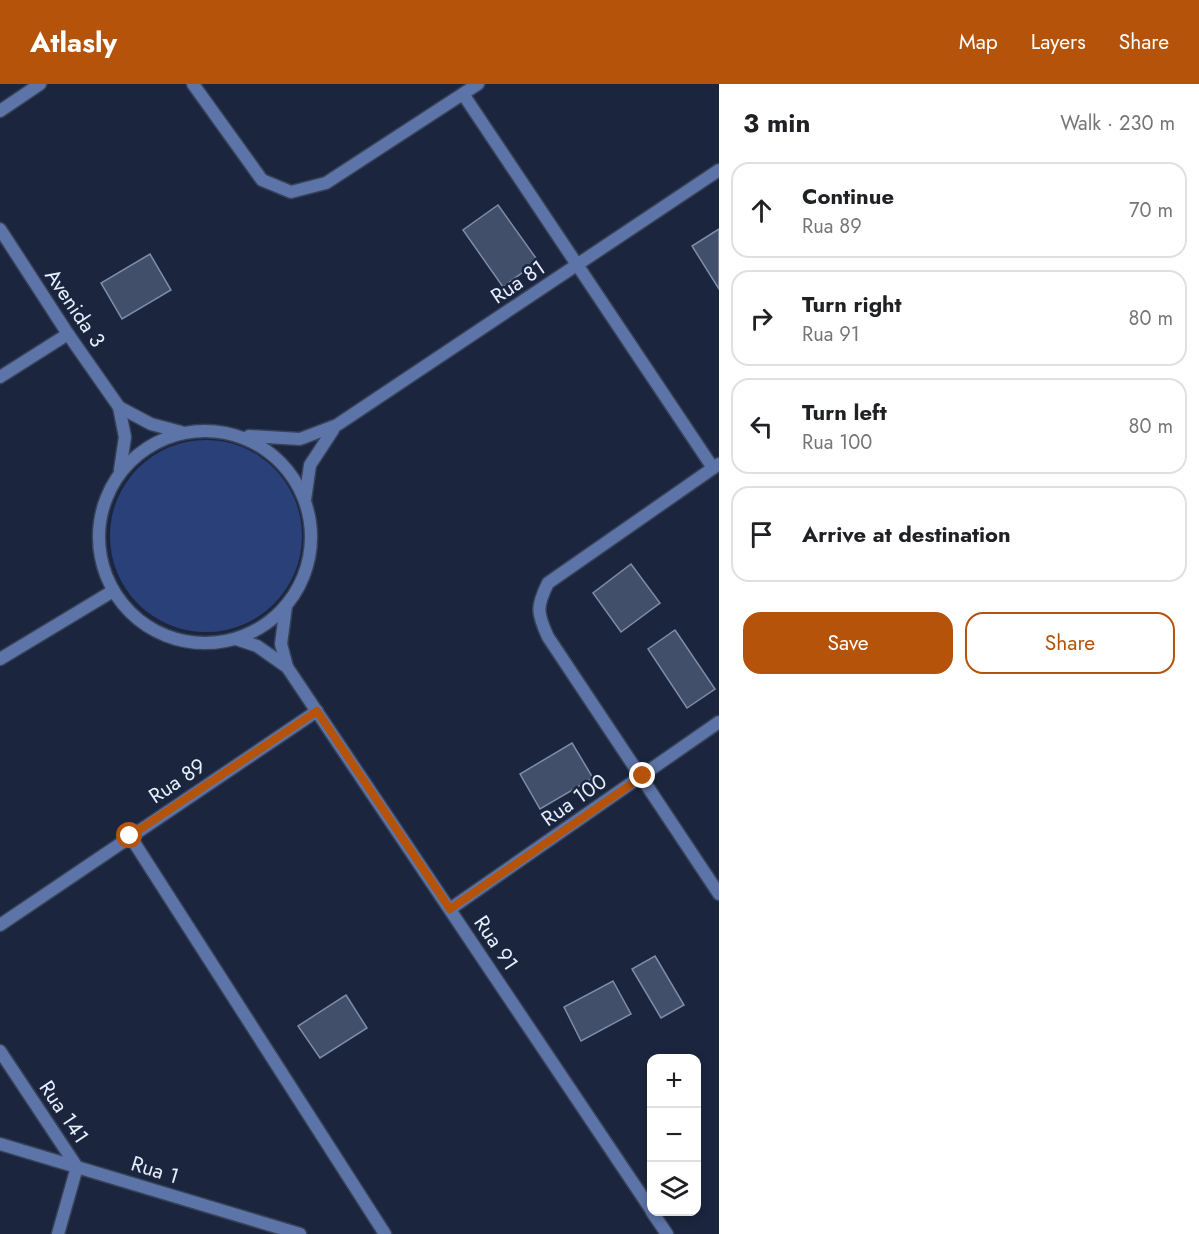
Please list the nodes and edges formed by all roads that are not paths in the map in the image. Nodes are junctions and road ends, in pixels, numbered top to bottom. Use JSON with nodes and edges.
{"nodes":[{"id":1,"x":40,"y":84,"type":"edge"},
{"id":2,"x":193,"y":84,"type":"edge"},
{"id":3,"x":478,"y":84,"type":"edge"},
{"id":4,"x":463,"y":94,"type":"junction"},
{"id":5,"x":0,"y":111,"type":"edge"},
{"id":6,"x":719,"y":170,"type":"edge"},
{"id":7,"x":0,"y":229,"type":"edge"},
{"id":8,"x":577,"y":266,"type":"junction"},
{"id":9,"x":68,"y":334,"type":"junction"},
{"id":10,"x":0,"y":377,"type":"edge"},
{"id":11,"x":119,"y":407,"type":"junction"},
{"id":12,"x":338,"y":425,"type":"junction"},
{"id":13,"x":181,"y":432,"type":"junction"},
{"id":14,"x":236,"y":435,"type":"junction"},
{"id":15,"x":716,"y":466,"type":"edge"},
{"id":16,"x":119,"y":472,"type":"junction"},
{"id":17,"x":305,"y":501,"type":"junction"},
{"id":18,"x":113,"y":591,"type":"junction"},
{"id":19,"x":286,"y":606,"type":"junction"},
{"id":20,"x":236,"y":639,"type":"junction"},
{"id":21,"x":0,"y":659,"type":"edge"},
{"id":22,"x":287,"y":667,"type":"junction"},
{"id":23,"x":317,"y":711,"type":"junction"},
{"id":24,"x":719,"y":722,"type":"edge"},
{"id":25,"x":643,"y":776,"type":"junction"},
{"id":26,"x":130,"y":836,"type":"junction"},
{"id":27,"x":719,"y":894,"type":"edge"},
{"id":28,"x":450,"y":909,"type":"junction"},
{"id":29,"x":0,"y":925,"type":"edge"},
{"id":30,"x":0,"y":1051,"type":"edge"},
{"id":31,"x":0,"y":1144,"type":"edge"},
{"id":32,"x":77,"y":1167,"type":"junction"},
{"id":33,"x":647,"y":1204,"type":"edge"},
{"id":34,"x":655,"y":1216,"type":"edge"},
{"id":35,"x":284,"y":1232,"type":"edge"},
{"id":36,"x":58,"y":1234,"type":"edge"},
{"id":37,"x":300,"y":1234,"type":"edge"},
{"id":38,"x":385,"y":1234,"type":"edge"},
{"id":39,"x":667,"y":1234,"type":"edge"}],
"edges":[{"from":1,"to":5,"type":"street"},
{"from":2,"to":4,"type":"street"},
{"from":3,"to":4,"type":"street"},
{"from":4,"to":8,"type":"street"},
{"from":6,"to":8,"type":"street","name":"Rua 81"},
{"from":7,"to":9,"type":"street","name":"Avenida 3"},
{"from":8,"to":12,"type":"street","name":"Rua 81"},
{"from":8,"to":15,"type":"street"},
{"from":9,"to":10,"type":"street"},
{"from":9,"to":11,"type":"street","name":"Avenida 3"},
{"from":11,"to":13,"type":"street"},
{"from":11,"to":16,"type":"street"},
{"from":12,"to":14,"type":"street"},
{"from":12,"to":17,"type":"street"},
{"from":13,"to":14,"type":"street"},
{"from":13,"to":16,"type":"street"},
{"from":14,"to":17,"type":"street"},
{"from":15,"to":25,"type":"street"},
{"from":16,"to":18,"type":"street"},
{"from":17,"to":19,"type":"street"},
{"from":18,"to":20,"type":"street"},
{"from":18,"to":21,"type":"street"},
{"from":19,"to":20,"type":"street"},
{"from":19,"to":22,"type":"street"},
{"from":20,"to":22,"type":"street"},
{"from":22,"to":23,"type":"street","name":"Rua 91"},
{"from":23,"to":26,"type":"street","name":"Rua 89"},
{"from":23,"to":28,"type":"street","name":"Rua 91"},
{"from":24,"to":25,"type":"street","name":"Rua 100"},
{"from":25,"to":27,"type":"street"},
{"from":25,"to":28,"type":"street","name":"Rua 100"},
{"from":26,"to":29,"type":"street","name":"Rua 89"},
{"from":26,"to":38,"type":"street"},
{"from":28,"to":33,"type":"street","name":"Rua 91"},
{"from":30,"to":32,"type":"street","name":"Rua 141"},
{"from":31,"to":32,"type":"street","name":"Rua 1"},
{"from":32,"to":35,"type":"street","name":"Rua 1"},
{"from":32,"to":36,"type":"street","name":"Rua 141"},
{"from":34,"to":39,"type":"street","name":"Rua 91"},
{"from":35,"to":37,"type":"street","name":"Rua 1"}]}
